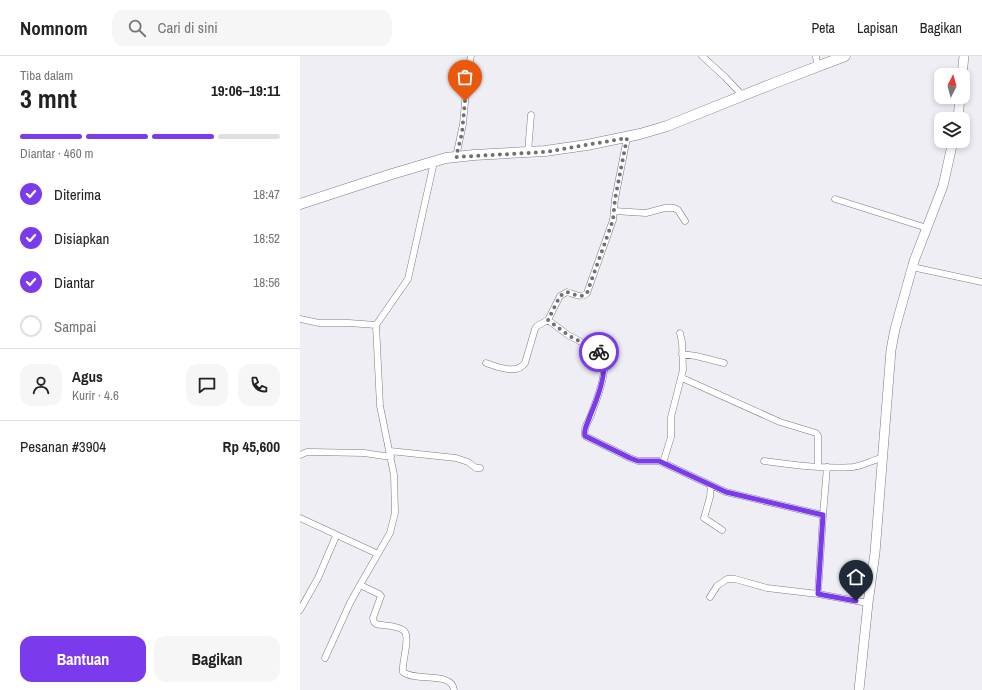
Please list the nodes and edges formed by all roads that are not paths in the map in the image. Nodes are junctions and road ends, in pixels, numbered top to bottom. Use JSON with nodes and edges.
{"nodes":[{"id":1,"x":471,"y":56,"type":"edge"},
{"id":2,"x":702,"y":56,"type":"edge"},
{"id":3,"x":845,"y":56,"type":"edge"},
{"id":4,"x":964,"y":56,"type":"edge"},
{"id":5,"x":816,"y":61,"type":"edge"},
{"id":6,"x":963,"y":68,"type":"edge"},
{"id":7,"x":743,"y":96,"type":"junction"},
{"id":8,"x":531,"y":115,"type":"dead end"},
{"id":9,"x":627,"y":138,"type":"junction"},
{"id":10,"x":952,"y":148,"type":"edge"},
{"id":11,"x":528,"y":152,"type":"junction"},
{"id":12,"x":456,"y":157,"type":"junction"},
{"id":13,"x":434,"y":162,"type":"junction"},
{"id":14,"x":835,"y":199,"type":"dead end"},
{"id":15,"x":300,"y":204,"type":"edge"},
{"id":16,"x":614,"y":211,"type":"junction"},
{"id":17,"x":685,"y":221,"type":"dead end"},
{"id":18,"x":926,"y":228,"type":"junction"},
{"id":19,"x":912,"y":267,"type":"junction"},
{"id":20,"x":982,"y":282,"type":"edge"},
{"id":21,"x":300,"y":318,"type":"edge"},
{"id":22,"x":548,"y":320,"type":"junction"},
{"id":23,"x":376,"y":325,"type":"junction"},
{"id":24,"x":680,"y":332,"type":"dead end"},
{"id":25,"x":682,"y":354,"type":"junction"},
{"id":26,"x":486,"y":363,"type":"dead end"},
{"id":27,"x":724,"y":363,"type":"dead end"},
{"id":28,"x":682,"y":378,"type":"junction"},
{"id":29,"x":391,"y":454,"type":"junction"},
{"id":30,"x":300,"y":455,"type":"edge"},
{"id":31,"x":882,"y":458,"type":"junction"},
{"id":32,"x":764,"y":461,"type":"dead end"},
{"id":33,"x":663,"y":463,"type":"junction"},
{"id":34,"x":818,"y":467,"type":"junction"},
{"id":35,"x":827,"y":467,"type":"junction"},
{"id":36,"x":480,"y":468,"type":"dead end"},
{"id":37,"x":711,"y":486,"type":"junction"},
{"id":38,"x":823,"y":515,"type":"junction"},
{"id":39,"x":300,"y":518,"type":"edge"},
{"id":40,"x":722,"y":530,"type":"dead end"},
{"id":41,"x":336,"y":536,"type":"junction"},
{"id":42,"x":378,"y":554,"type":"junction"},
{"id":43,"x":360,"y":585,"type":"junction"},
{"id":44,"x":818,"y":594,"type":"junction"},
{"id":45,"x":710,"y":597,"type":"dead end"},
{"id":46,"x":868,"y":603,"type":"junction"},
{"id":47,"x":300,"y":610,"type":"edge"},
{"id":48,"x":325,"y":658,"type":"dead end"},
{"id":49,"x":454,"y":690,"type":"edge"},
{"id":50,"x":859,"y":690,"type":"edge"}],
"edges":[{"from":1,"to":12,"type":"street"},
{"from":2,"to":7,"type":"street"},
{"from":3,"to":5,"type":"main road"},
{"from":4,"to":6,"type":"main road"},
{"from":5,"to":7,"type":"main road"},
{"from":7,"to":9,"type":"main road"},
{"from":8,"to":11,"type":"street"},
{"from":9,"to":11,"type":"main road"},
{"from":9,"to":16,"type":"street"},
{"from":10,"to":18,"type":"main road"},
{"from":11,"to":12,"type":"main road"},
{"from":12,"to":13,"type":"main road"},
{"from":13,"to":15,"type":"main road"},
{"from":13,"to":23,"type":"street"},
{"from":14,"to":18,"type":"street"},
{"from":16,"to":17,"type":"street"},
{"from":16,"to":22,"type":"street"},
{"from":18,"to":19,"type":"main road"},
{"from":19,"to":20,"type":"street"},
{"from":19,"to":31,"type":"main road"},
{"from":21,"to":23,"type":"street"},
{"from":22,"to":26,"type":"street"},
{"from":22,"to":33,"type":"street"},
{"from":23,"to":29,"type":"street"},
{"from":24,"to":25,"type":"street"},
{"from":25,"to":27,"type":"street"},
{"from":25,"to":28,"type":"street"},
{"from":28,"to":33,"type":"street"},
{"from":28,"to":34,"type":"street"},
{"from":29,"to":30,"type":"street"},
{"from":29,"to":36,"type":"street"},
{"from":29,"to":42,"type":"street"},
{"from":31,"to":35,"type":"street"},
{"from":31,"to":46,"type":"main road"},
{"from":32,"to":34,"type":"street"},
{"from":33,"to":37,"type":"street"},
{"from":34,"to":35,"type":"street"},
{"from":35,"to":38,"type":"street"},
{"from":37,"to":38,"type":"street"},
{"from":37,"to":40,"type":"street"},
{"from":38,"to":44,"type":"street"},
{"from":39,"to":41,"type":"street"},
{"from":41,"to":42,"type":"street"},
{"from":41,"to":47,"type":"street"},
{"from":42,"to":43,"type":"street"},
{"from":43,"to":48,"type":"street"},
{"from":43,"to":49,"type":"street"},
{"from":44,"to":45,"type":"street"},
{"from":44,"to":46,"type":"street"},
{"from":46,"to":50,"type":"main road"}]}
